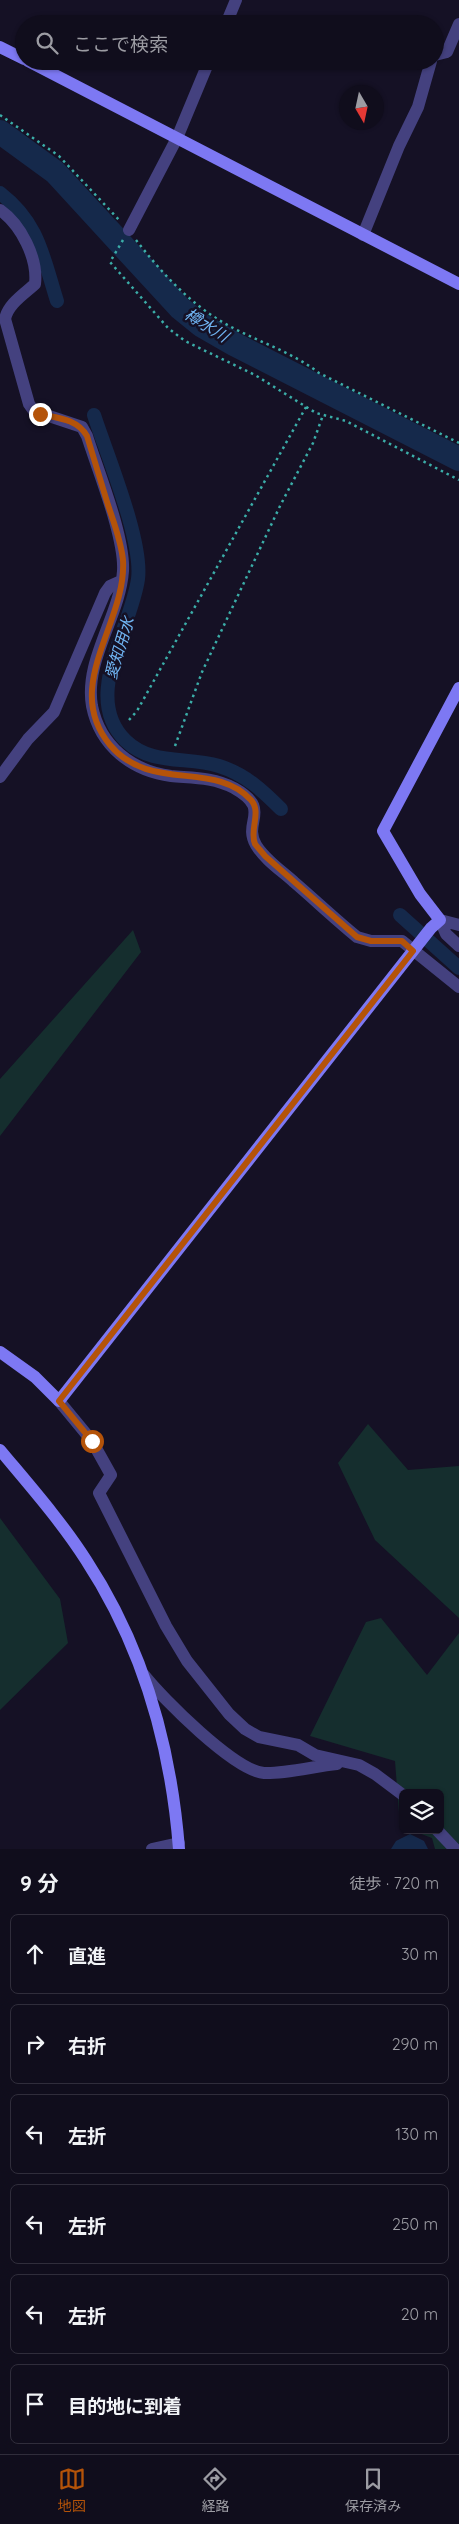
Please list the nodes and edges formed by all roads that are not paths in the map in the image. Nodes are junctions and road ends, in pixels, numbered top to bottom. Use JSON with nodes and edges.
{"nodes":[{"id":1,"x":236,"y":0,"type":"edge"},
{"id":2,"x":230,"y":15,"type":"edge"},
{"id":3,"x":459,"y":24,"type":"edge"},
{"id":4,"x":0,"y":47,"type":"edge"},
{"id":5,"x":444,"y":53,"type":"edge"},
{"id":6,"x":15,"y":54,"type":"edge"},
{"id":7,"x":45,"y":70,"type":"edge"},
{"id":8,"x":206,"y":70,"type":"edge"},
{"id":9,"x":428,"y":70,"type":"edge"},
{"id":10,"x":177,"y":138,"type":"junction"},
{"id":11,"x":0,"y":210,"type":"edge"},
{"id":12,"x":129,"y":230,"type":"road end"},
{"id":13,"x":363,"y":235,"type":"junction"},
{"id":14,"x":459,"y":284,"type":"edge"},
{"id":15,"x":122,"y":581,"type":"junction"},
{"id":16,"x":459,"y":688,"type":"edge"},
{"id":17,"x":0,"y":777,"type":"edge"},
{"id":18,"x":435,"y":924,"type":"junction"},
{"id":19,"x":459,"y":925,"type":"edge"},
{"id":20,"x":459,"y":946,"type":"edge"},
{"id":21,"x":414,"y":949,"type":"junction"},
{"id":22,"x":457,"y":981,"type":"edge"},
{"id":23,"x":0,"y":1352,"type":"edge"},
{"id":24,"x":59,"y":1401,"type":"junction"},
{"id":25,"x":0,"y":1450,"type":"edge"},
{"id":26,"x":143,"y":1673,"type":"junction"},
{"id":27,"x":344,"y":1763,"type":"junction"},
{"id":28,"x":399,"y":1792,"type":"edge"},
{"id":29,"x":441,"y":1834,"type":"edge"},
{"id":30,"x":179,"y":1846,"type":"edge"},
{"id":31,"x":152,"y":1849,"type":"edge"},
{"id":32,"x":455,"y":1849,"type":"edge"}],
"edges":[{"from":1,"to":2,"type":"street"},
{"from":3,"to":5,"type":"street"},
{"from":4,"to":6,"type":"street"},
{"from":7,"to":10,"type":"street"},
{"from":8,"to":10,"type":"street"},
{"from":9,"to":13,"type":"street"},
{"from":10,"to":12,"type":"street"},
{"from":10,"to":13,"type":"street"},
{"from":11,"to":15,"type":"street"},
{"from":13,"to":14,"type":"street"},
{"from":15,"to":17,"type":"street"},
{"from":15,"to":21,"type":"street"},
{"from":16,"to":18,"type":"street"},
{"from":18,"to":19,"type":"street"},
{"from":18,"to":20,"type":"street"},
{"from":18,"to":21,"type":"street"},
{"from":21,"to":22,"type":"street"},
{"from":21,"to":24,"type":"street"},
{"from":23,"to":24,"type":"street"},
{"from":24,"to":27,"type":"street"},
{"from":25,"to":26,"type":"street"},
{"from":26,"to":27,"type":"street"},
{"from":26,"to":30,"type":"street"},
{"from":27,"to":28,"type":"street"},
{"from":29,"to":32,"type":"street"},
{"from":30,"to":31,"type":"street"}]}
